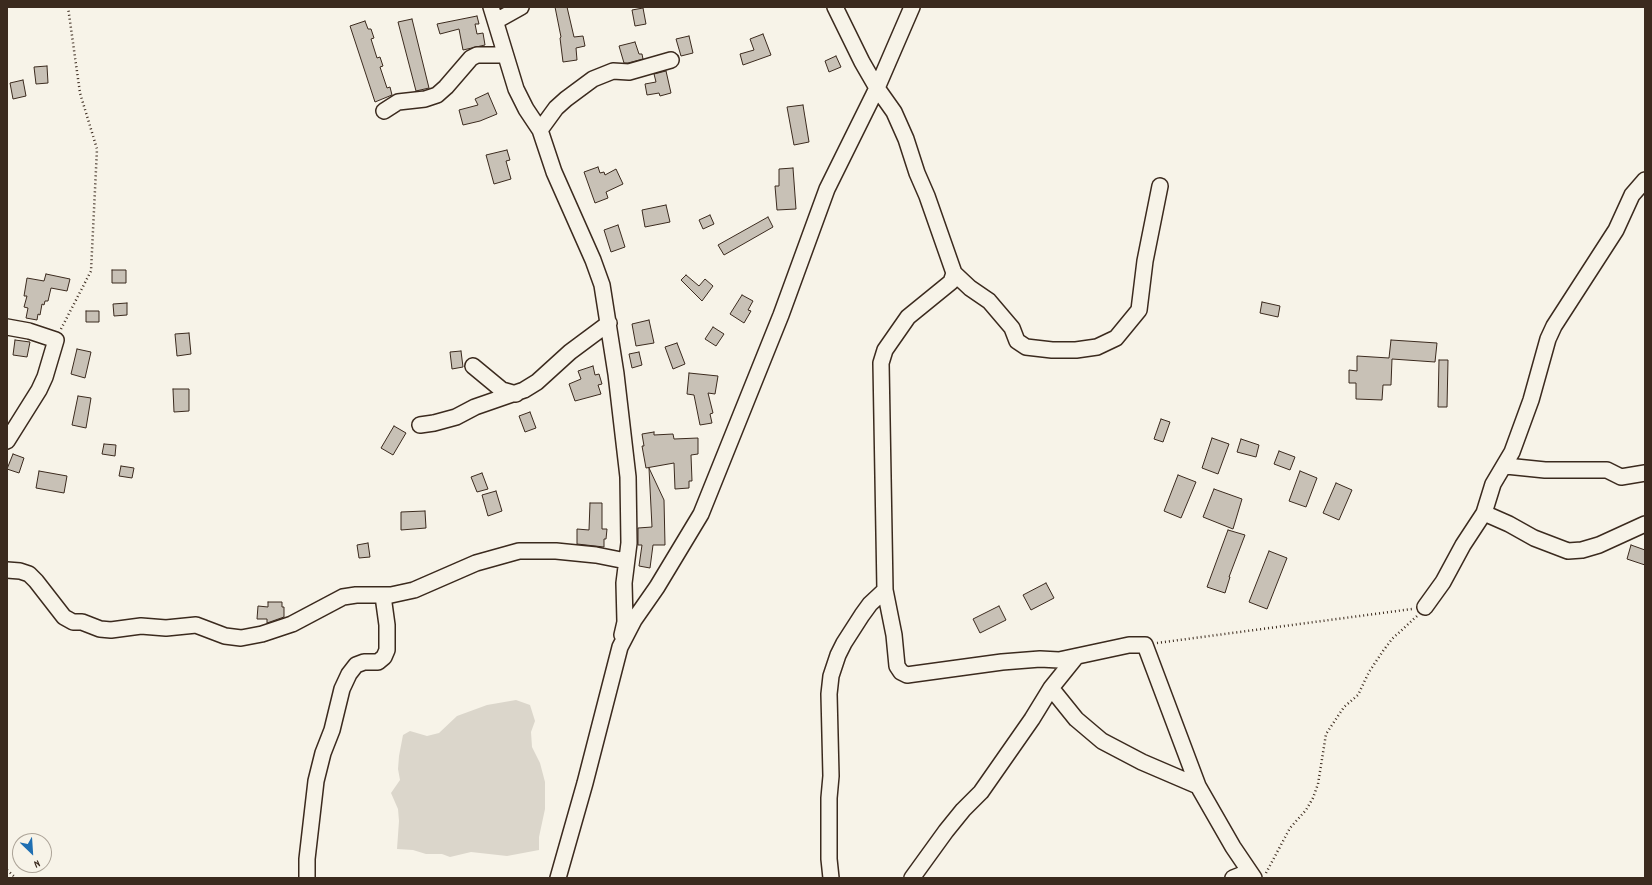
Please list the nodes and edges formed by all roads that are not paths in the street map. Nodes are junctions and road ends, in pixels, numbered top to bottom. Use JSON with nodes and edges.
{"nodes":[{"id":1,"x":521,"y":7,"type":"edge"},
{"id":2,"x":835,"y":7,"type":"edge"},
{"id":3,"x":912,"y":7,"type":"edge"},
{"id":4,"x":493,"y":14,"type":"edge"},
{"id":5,"x":505,"y":55,"type":"junction"},
{"id":6,"x":671,"y":60,"type":"dead end"},
{"id":7,"x":877,"y":88,"type":"junction"},
{"id":8,"x":384,"y":111,"type":"dead end"},
{"id":9,"x":540,"y":130,"type":"junction"},
{"id":10,"x":1645,"y":180,"type":"edge"},
{"id":11,"x":1160,"y":186,"type":"dead end"},
{"id":12,"x":954,"y":273,"type":"junction"},
{"id":13,"x":609,"y":323,"type":"junction"},
{"id":14,"x":7,"y":327,"type":"edge"},
{"id":15,"x":473,"y":366,"type":"dead end"},
{"id":16,"x":516,"y":394,"type":"junction"},
{"id":17,"x":420,"y":425,"type":"dead end"},
{"id":18,"x":7,"y":441,"type":"edge"},
{"id":19,"x":1506,"y":466,"type":"junction"},
{"id":20,"x":1645,"y":473,"type":"edge"},
{"id":21,"x":1484,"y":512,"type":"junction"},
{"id":22,"x":1645,"y":524,"type":"edge"},
{"id":23,"x":626,"y":561,"type":"junction"},
{"id":24,"x":7,"y":570,"type":"edge"},
{"id":25,"x":885,"y":590,"type":"junction"},
{"id":26,"x":383,"y":596,"type":"junction"},
{"id":27,"x":1426,"y":607,"type":"road end"},
{"id":28,"x":620,"y":647,"type":"junction"},
{"id":29,"x":1076,"y":657,"type":"junction"},
{"id":30,"x":1051,"y":688,"type":"junction"},
{"id":31,"x":1198,"y":786,"type":"junction"},
{"id":32,"x":1251,"y":875,"type":"edge"},
{"id":33,"x":307,"y":878,"type":"edge"},
{"id":34,"x":558,"y":878,"type":"edge"},
{"id":35,"x":831,"y":878,"type":"edge"},
{"id":36,"x":912,"y":878,"type":"edge"},
{"id":37,"x":1233,"y":878,"type":"edge"}],
"edges":[{"from":1,"to":4,"type":"street"},
{"from":2,"to":7,"type":"street"},
{"from":3,"to":7,"type":"street"},
{"from":4,"to":5,"type":"street"},
{"from":5,"to":8,"type":"street"},
{"from":5,"to":9,"type":"street"},
{"from":6,"to":9,"type":"street"},
{"from":7,"to":12,"type":"street"},
{"from":7,"to":28,"type":"street"},
{"from":9,"to":13,"type":"street"},
{"from":10,"to":19,"type":"street"},
{"from":11,"to":12,"type":"street"},
{"from":12,"to":25,"type":"street"},
{"from":13,"to":16,"type":"street"},
{"from":13,"to":23,"type":"street"},
{"from":14,"to":18,"type":"street"},
{"from":15,"to":16,"type":"street"},
{"from":16,"to":17,"type":"street"},
{"from":19,"to":20,"type":"street"},
{"from":19,"to":21,"type":"street"},
{"from":21,"to":22,"type":"street"},
{"from":21,"to":27,"type":"street"},
{"from":23,"to":26,"type":"street"},
{"from":23,"to":28,"type":"street"},
{"from":24,"to":26,"type":"street"},
{"from":25,"to":29,"type":"street"},
{"from":25,"to":35,"type":"street"},
{"from":26,"to":33,"type":"street"},
{"from":28,"to":34,"type":"street"},
{"from":29,"to":30,"type":"street"},
{"from":29,"to":31,"type":"street"},
{"from":30,"to":31,"type":"street"},
{"from":30,"to":36,"type":"street"},
{"from":31,"to":32,"type":"street"},
{"from":32,"to":37,"type":"street"}]}
